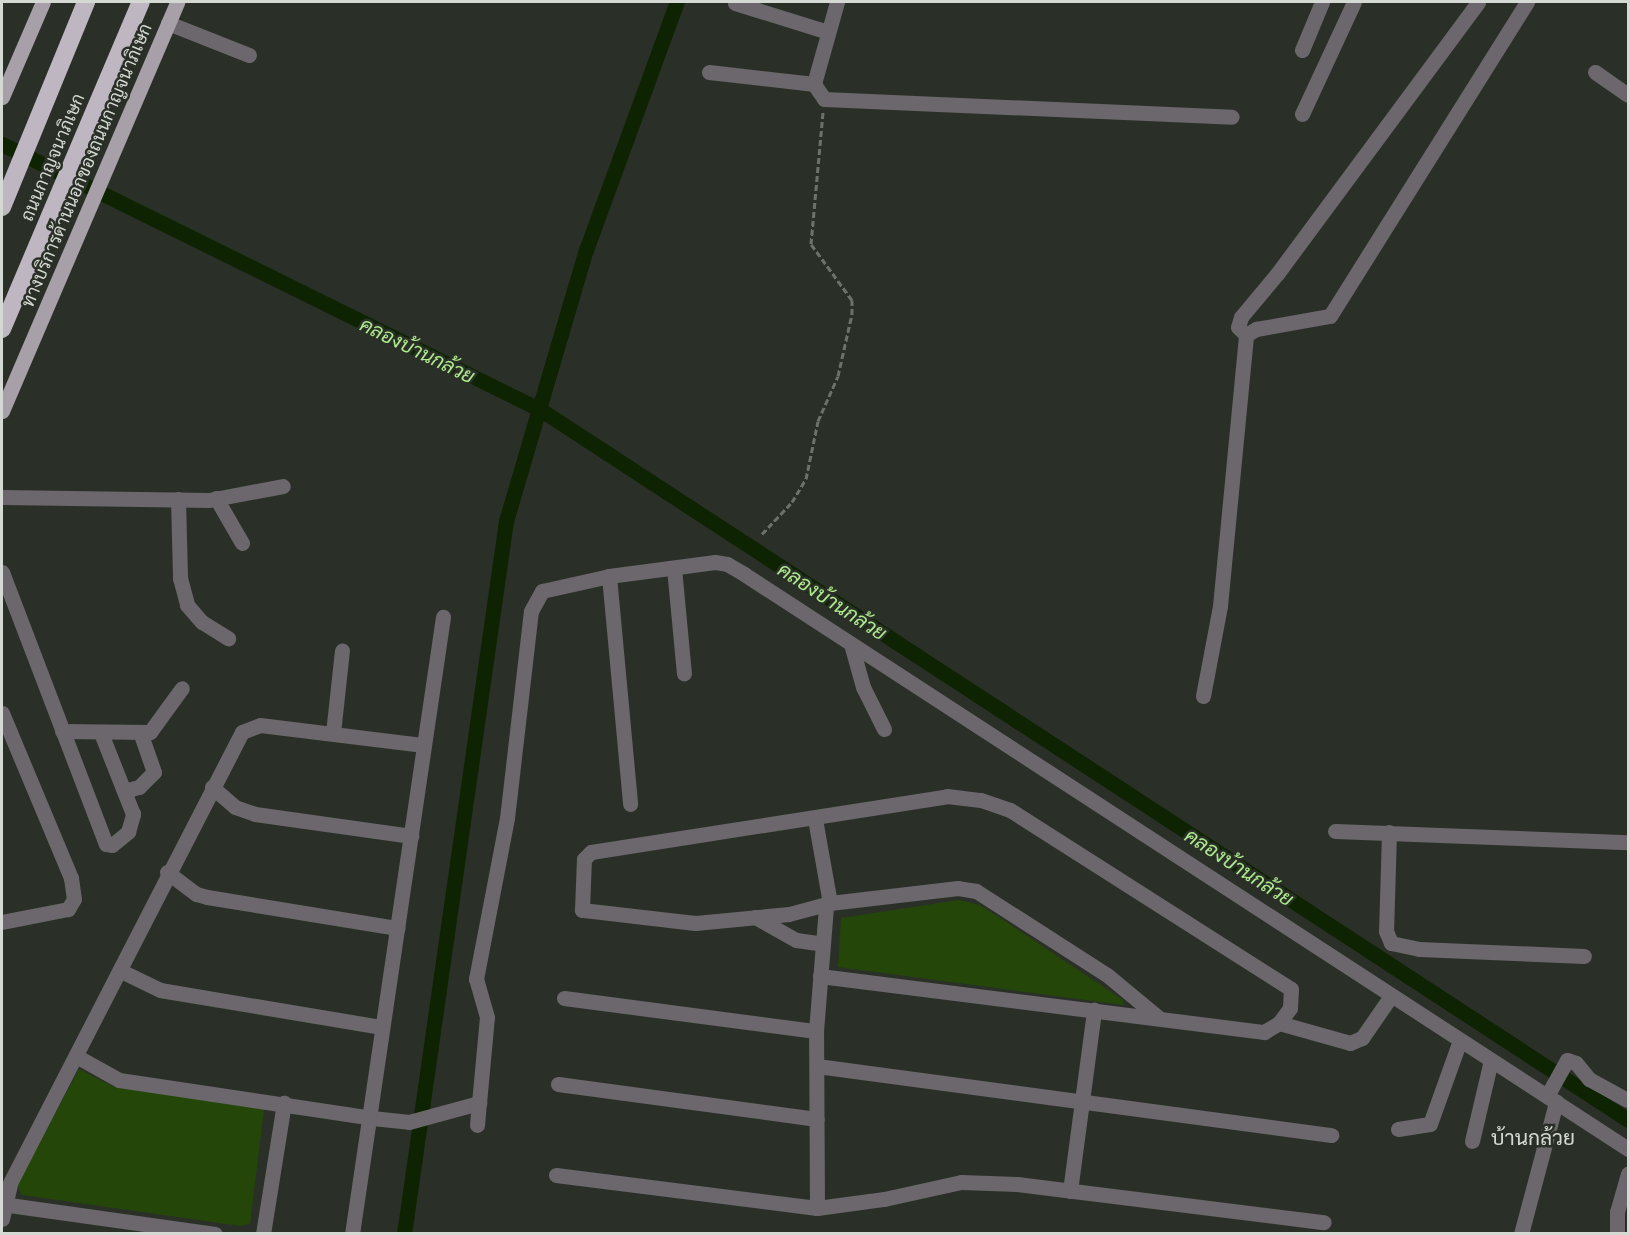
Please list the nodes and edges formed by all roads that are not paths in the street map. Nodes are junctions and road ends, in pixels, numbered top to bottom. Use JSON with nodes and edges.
{"nodes":[{"id":1,"x":43,"y":2,"type":"edge"},
{"id":2,"x":86,"y":2,"type":"edge"},
{"id":3,"x":141,"y":2,"type":"edge"},
{"id":4,"x":177,"y":2,"type":"edge"},
{"id":5,"x":837,"y":2,"type":"edge"},
{"id":6,"x":1322,"y":2,"type":"edge"},
{"id":7,"x":1354,"y":2,"type":"edge"},
{"id":8,"x":1478,"y":2,"type":"edge"},
{"id":9,"x":1527,"y":2,"type":"edge"},
{"id":10,"x":735,"y":3,"type":"dead end"},
{"id":11,"x":168,"y":23,"type":"junction"},
{"id":12,"x":828,"y":32,"type":"junction"},
{"id":13,"x":1302,"y":50,"type":"dead end"},
{"id":14,"x":249,"y":55,"type":"dead end"},
{"id":15,"x":709,"y":72,"type":"dead end"},
{"id":16,"x":1595,"y":72,"type":"dead end"},
{"id":17,"x":814,"y":84,"type":"junction"},
{"id":18,"x":1629,"y":94,"type":"edge"},
{"id":19,"x":2,"y":97,"type":"edge"},
{"id":20,"x":1302,"y":114,"type":"dead end"},
{"id":21,"x":1232,"y":117,"type":"dead end"},
{"id":22,"x":2,"y":207,"type":"edge"},
{"id":23,"x":2,"y":329,"type":"edge"},
{"id":24,"x":1246,"y":335,"type":"junction"},
{"id":25,"x":2,"y":411,"type":"edge"},
{"id":26,"x":283,"y":486,"type":"dead end"},
{"id":27,"x":2,"y":497,"type":"edge"},
{"id":28,"x":216,"y":498,"type":"junction"},
{"id":29,"x":178,"y":499,"type":"junction"},
{"id":30,"x":242,"y":543,"type":"dead end"},
{"id":31,"x":674,"y":568,"type":"junction"},
{"id":32,"x":2,"y":572,"type":"edge"},
{"id":33,"x":609,"y":576,"type":"junction"},
{"id":34,"x":443,"y":617,"type":"dead end"},
{"id":35,"x":228,"y":639,"type":"dead end"},
{"id":36,"x":851,"y":644,"type":"junction"},
{"id":37,"x":342,"y":650,"type":"dead end"},
{"id":38,"x":684,"y":674,"type":"dead end"},
{"id":39,"x":182,"y":688,"type":"dead end"},
{"id":40,"x":1203,"y":696,"type":"dead end"},
{"id":41,"x":2,"y":713,"type":"edge"},
{"id":42,"x":884,"y":729,"type":"dead end"},
{"id":43,"x":62,"y":731,"type":"junction"},
{"id":44,"x":140,"y":732,"type":"junction"},
{"id":45,"x":101,"y":733,"type":"junction"},
{"id":46,"x":333,"y":733,"type":"junction"},
{"id":47,"x":424,"y":745,"type":"junction"},
{"id":48,"x":212,"y":787,"type":"junction"},
{"id":49,"x":124,"y":791,"type":"junction"},
{"id":50,"x":630,"y":804,"type":"dead end"},
{"id":51,"x":815,"y":819,"type":"junction"},
{"id":52,"x":1335,"y":831,"type":"dead end"},
{"id":53,"x":1389,"y":832,"type":"junction"},
{"id":54,"x":411,"y":836,"type":"junction"},
{"id":55,"x":1629,"y":842,"type":"edge"},
{"id":56,"x":167,"y":872,"type":"junction"},
{"id":57,"x":828,"y":905,"type":"junction"},
{"id":58,"x":755,"y":917,"type":"junction"},
{"id":59,"x":2,"y":922,"type":"edge"},
{"id":60,"x":397,"y":927,"type":"junction"},
{"id":61,"x":824,"y":944,"type":"junction"},
{"id":62,"x":1584,"y":956,"type":"dead end"},
{"id":63,"x":121,"y":971,"type":"junction"},
{"id":64,"x":820,"y":976,"type":"junction"},
{"id":65,"x":1390,"y":996,"type":"junction"},
{"id":66,"x":564,"y":998,"type":"dead end"},
{"id":67,"x":1094,"y":1010,"type":"junction"},
{"id":68,"x":1159,"y":1018,"type":"junction"},
{"id":69,"x":1279,"y":1023,"type":"junction"},
{"id":70,"x":382,"y":1027,"type":"junction"},
{"id":71,"x":816,"y":1031,"type":"junction"},
{"id":72,"x":1460,"y":1040,"type":"junction"},
{"id":73,"x":76,"y":1056,"type":"junction"},
{"id":74,"x":1491,"y":1060,"type":"junction"},
{"id":75,"x":817,"y":1066,"type":"junction"},
{"id":76,"x":558,"y":1084,"type":"dead end"},
{"id":77,"x":1552,"y":1094,"type":"junction"},
{"id":78,"x":1627,"y":1100,"type":"edge"},
{"id":79,"x":1082,"y":1102,"type":"junction"},
{"id":80,"x":284,"y":1103,"type":"junction"},
{"id":81,"x":479,"y":1103,"type":"junction"},
{"id":82,"x":372,"y":1118,"type":"junction"},
{"id":83,"x":817,"y":1119,"type":"junction"},
{"id":84,"x":477,"y":1125,"type":"dead end"},
{"id":85,"x":1398,"y":1129,"type":"dead end"},
{"id":86,"x":1331,"y":1135,"type":"dead end"},
{"id":87,"x":1472,"y":1141,"type":"dead end"},
{"id":88,"x":1629,"y":1149,"type":"edge"},
{"id":89,"x":1629,"y":1174,"type":"edge"},
{"id":90,"x":556,"y":1175,"type":"dead end"},
{"id":91,"x":1070,"y":1191,"type":"junction"},
{"id":92,"x":817,"y":1208,"type":"junction"},
{"id":93,"x":2,"y":1209,"type":"edge"},
{"id":94,"x":1324,"y":1222,"type":"dead end"},
{"id":95,"x":215,"y":1233,"type":"edge"},
{"id":96,"x":263,"y":1233,"type":"edge"},
{"id":97,"x":352,"y":1233,"type":"edge"},
{"id":98,"x":1521,"y":1233,"type":"edge"},
{"id":99,"x":1617,"y":1233,"type":"edge"}],
"edges":[{"from":1,"to":19,"type":"main road"},
{"from":2,"to":22,"type":"highway","name":"ถนนกาญจนาภิเษก"},
{"from":3,"to":23,"type":"highway","name":"ถนนกาญจนาภิเษก"},
{"from":4,"to":11,"type":"main road","name":"ทางบริการด้านนอกของถนนกาญจนาภิเษก"},
{"from":5,"to":12,"type":"street"},
{"from":6,"to":13,"type":"street"},
{"from":7,"to":20,"type":"street"},
{"from":8,"to":24,"type":"street"},
{"from":9,"to":24,"type":"street"},
{"from":10,"to":12,"type":"street"},
{"from":11,"to":14,"type":"street"},
{"from":11,"to":25,"type":"main road","name":"ทางบริการด้านนอกของถนนกาญจนาภิเษก"},
{"from":12,"to":17,"type":"street"},
{"from":15,"to":17,"type":"street"},
{"from":16,"to":18,"type":"street"},
{"from":17,"to":21,"type":"street"},
{"from":24,"to":40,"type":"street"},
{"from":26,"to":28,"type":"street"},
{"from":27,"to":29,"type":"street"},
{"from":28,"to":29,"type":"street"},
{"from":28,"to":30,"type":"street"},
{"from":29,"to":35,"type":"street"},
{"from":31,"to":33,"type":"street"},
{"from":31,"to":36,"type":"street"},
{"from":31,"to":38,"type":"street"},
{"from":32,"to":43,"type":"street"},
{"from":33,"to":50,"type":"street"},
{"from":33,"to":81,"type":"street"},
{"from":34,"to":47,"type":"street"},
{"from":36,"to":42,"type":"street"},
{"from":36,"to":65,"type":"street"},
{"from":37,"to":46,"type":"street"},
{"from":39,"to":44,"type":"street"},
{"from":41,"to":59,"type":"street"},
{"from":43,"to":45,"type":"street"},
{"from":43,"to":49,"type":"street"},
{"from":44,"to":45,"type":"street"},
{"from":44,"to":49,"type":"street"},
{"from":45,"to":49,"type":"street"},
{"from":46,"to":47,"type":"street"},
{"from":46,"to":48,"type":"street"},
{"from":47,"to":54,"type":"street"},
{"from":48,"to":54,"type":"street"},
{"from":48,"to":56,"type":"street"},
{"from":51,"to":57,"type":"street"},
{"from":51,"to":58,"type":"street"},
{"from":51,"to":69,"type":"street"},
{"from":52,"to":53,"type":"street"},
{"from":53,"to":55,"type":"street"},
{"from":53,"to":62,"type":"street"},
{"from":54,"to":60,"type":"street"},
{"from":56,"to":60,"type":"street"},
{"from":56,"to":63,"type":"street"},
{"from":57,"to":58,"type":"street"},
{"from":57,"to":61,"type":"street"},
{"from":57,"to":68,"type":"street"},
{"from":58,"to":61,"type":"street"},
{"from":60,"to":70,"type":"street"},
{"from":61,"to":64,"type":"street"},
{"from":63,"to":70,"type":"street"},
{"from":63,"to":73,"type":"street"},
{"from":64,"to":67,"type":"street"},
{"from":64,"to":71,"type":"street"},
{"from":65,"to":69,"type":"street"},
{"from":65,"to":72,"type":"street"},
{"from":66,"to":71,"type":"street"},
{"from":67,"to":68,"type":"street"},
{"from":67,"to":79,"type":"street"},
{"from":68,"to":69,"type":"street"},
{"from":70,"to":82,"type":"street"},
{"from":71,"to":75,"type":"street"},
{"from":72,"to":74,"type":"street"},
{"from":72,"to":85,"type":"street"},
{"from":73,"to":80,"type":"street"},
{"from":73,"to":93,"type":"street"},
{"from":74,"to":77,"type":"street"},
{"from":74,"to":87,"type":"street"},
{"from":75,"to":79,"type":"street"},
{"from":75,"to":83,"type":"street"},
{"from":76,"to":83,"type":"street"},
{"from":77,"to":78,"type":"street"},
{"from":77,"to":88,"type":"street"},
{"from":77,"to":98,"type":"street"},
{"from":79,"to":86,"type":"street"},
{"from":79,"to":91,"type":"street"},
{"from":80,"to":82,"type":"street"},
{"from":80,"to":96,"type":"street"},
{"from":81,"to":82,"type":"street"},
{"from":81,"to":84,"type":"street"},
{"from":82,"to":97,"type":"street"},
{"from":83,"to":92,"type":"street"},
{"from":89,"to":99,"type":"street"},
{"from":90,"to":92,"type":"street"},
{"from":91,"to":92,"type":"street"},
{"from":91,"to":94,"type":"street"},
{"from":93,"to":95,"type":"street"}]}
